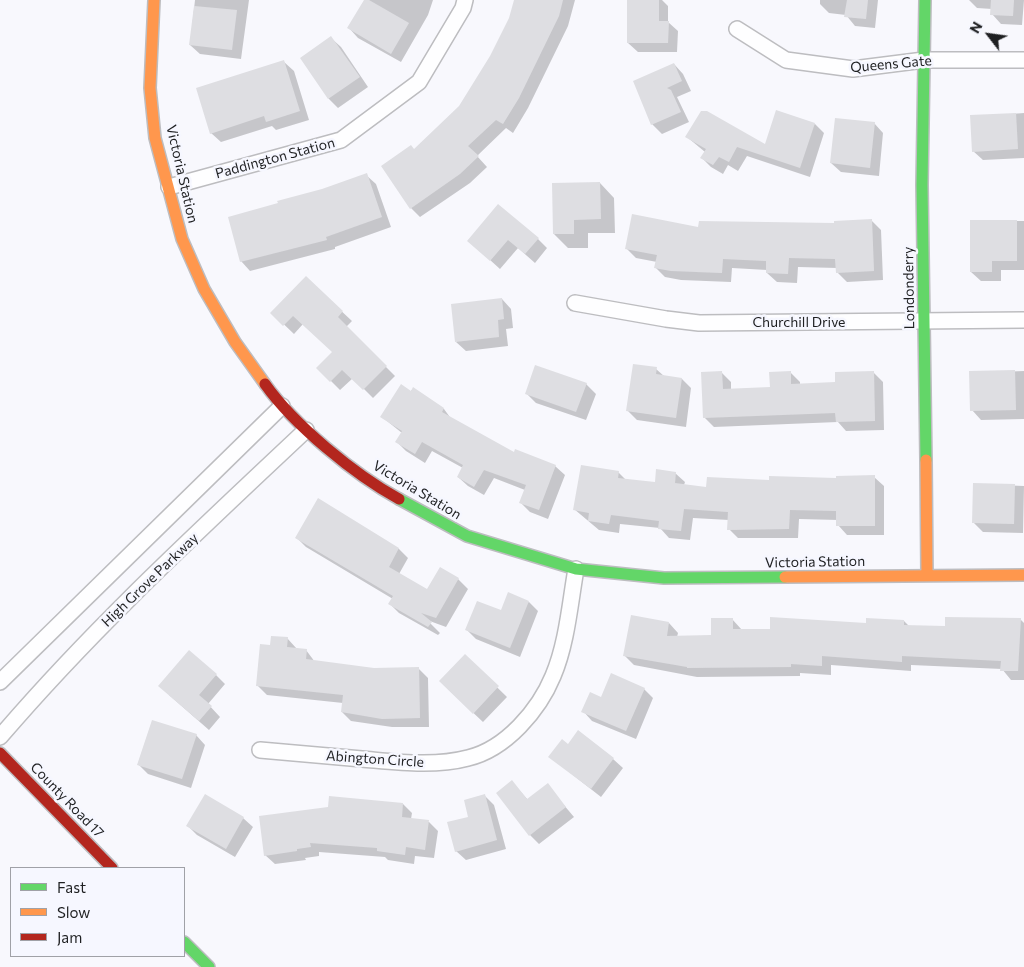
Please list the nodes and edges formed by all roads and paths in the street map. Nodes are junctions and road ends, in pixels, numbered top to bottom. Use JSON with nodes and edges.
{"nodes":[{"id":1,"x":154,"y":0,"type":"edge"},
{"id":2,"x":465,"y":0,"type":"edge"},
{"id":3,"x":925,"y":0,"type":"edge"},
{"id":4,"x":737,"y":29,"type":"dead end"},
{"id":5,"x":924,"y":60,"type":"junction"},
{"id":6,"x":1024,"y":60,"type":"edge"},
{"id":7,"x":169,"y":187,"type":"junction"},
{"id":8,"x":575,"y":303,"type":"dead end"},
{"id":9,"x":1024,"y":320,"type":"edge"},
{"id":10,"x":924,"y":322,"type":"junction"},
{"id":11,"x":282,"y":406,"type":"junction"},
{"id":12,"x":306,"y":430,"type":"junction"},
{"id":13,"x":576,"y":569,"type":"junction"},
{"id":14,"x":927,"y":575,"type":"junction"},
{"id":15,"x":1024,"y":575,"type":"edge"},
{"id":16,"x":0,"y":682,"type":"edge"},
{"id":17,"x":0,"y":737,"type":"edge"},
{"id":18,"x":260,"y":750,"type":"dead end"},
{"id":19,"x":0,"y":753,"type":"edge"},
{"id":20,"x":111,"y":867,"type":"edge"},
{"id":21,"x":185,"y":943,"type":"edge"},
{"id":22,"x":208,"y":967,"type":"edge"}],
"edges":[{"from":1,"to":7,"type":"street","name":"Victoria Station"},
{"from":2,"to":7,"type":"street","name":"Paddington Station"},
{"from":3,"to":5,"type":"street","name":"Londonderry"},
{"from":4,"to":5,"type":"street","name":"Queens Gate"},
{"from":5,"to":6,"type":"street","name":"Queens Gate"},
{"from":5,"to":10,"type":"street","name":"Londonderry"},
{"from":7,"to":11,"type":"street","name":"Victoria Station"},
{"from":8,"to":10,"type":"street","name":"Churchill Drive"},
{"from":9,"to":10,"type":"street","name":"Churchill Drive"},
{"from":10,"to":14,"type":"street","name":"Londonderry"},
{"from":11,"to":12,"type":"street","name":"Victoria Station"},
{"from":11,"to":16,"type":"street"},
{"from":12,"to":13,"type":"street","name":"Victoria Station"},
{"from":12,"to":17,"type":"street","name":"High Grove Parkway"},
{"from":13,"to":14,"type":"street","name":"Victoria Station"},
{"from":13,"to":18,"type":"street","name":"Abington Circle"},
{"from":14,"to":15,"type":"street","name":"Victoria Station"},
{"from":19,"to":20,"type":"street","name":"County Road 17"},
{"from":21,"to":22,"type":"street"}]}
